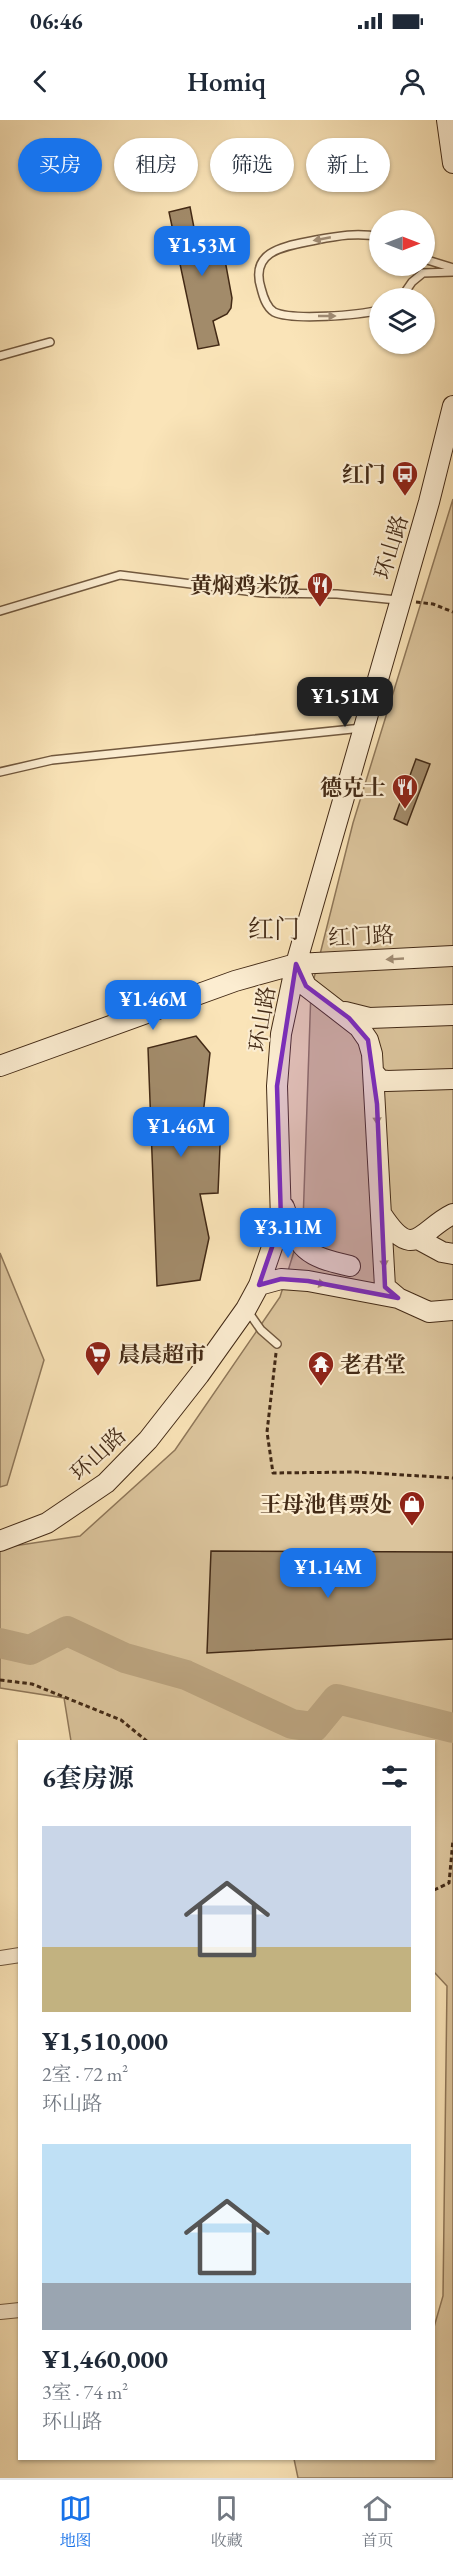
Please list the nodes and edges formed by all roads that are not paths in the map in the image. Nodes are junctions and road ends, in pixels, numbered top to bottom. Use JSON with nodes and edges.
{"nodes":[{"id":1,"x":447,"y":120,"type":"edge"},
{"id":2,"x":453,"y":163,"type":"edge"},
{"id":3,"x":369,"y":235,"type":"edge"},
{"id":4,"x":435,"y":263,"type":"edge"},
{"id":5,"x":453,"y":270,"type":"edge"},
{"id":6,"x":408,"y":288,"type":"edge"},
{"id":7,"x":369,"y":312,"type":"edge"},
{"id":8,"x":50,"y":342,"type":"dead end"},
{"id":9,"x":0,"y":356,"type":"edge"},
{"id":10,"x":453,"y":406,"type":"edge"},
{"id":11,"x":400,"y":601,"type":"junction"},
{"id":12,"x":0,"y":611,"type":"edge"},
{"id":13,"x":364,"y":728,"type":"junction"},
{"id":14,"x":0,"y":772,"type":"edge"},
{"id":15,"x":453,"y":956,"type":"edge"},
{"id":16,"x":296,"y":964,"type":"junction"},
{"id":17,"x":334,"y":1007,"type":"junction"},
{"id":18,"x":453,"y":1015,"type":"edge"},
{"id":19,"x":0,"y":1066,"type":"edge"},
{"id":20,"x":374,"y":1073,"type":"junction"},
{"id":21,"x":453,"y":1079,"type":"edge"},
{"id":22,"x":280,"y":1196,"type":"junction"},
{"id":23,"x":453,"y":1214,"type":"edge"},
{"id":24,"x":382,"y":1215,"type":"junction"},
{"id":25,"x":418,"y":1239,"type":"junction"},
{"id":26,"x":453,"y":1254,"type":"edge"},
{"id":27,"x":350,"y":1266,"type":"dead end"},
{"id":28,"x":259,"y":1285,"type":"junction"},
{"id":29,"x":398,"y":1298,"type":"junction"},
{"id":30,"x":246,"y":1309,"type":"junction"},
{"id":31,"x":453,"y":1310,"type":"edge"},
{"id":32,"x":277,"y":1344,"type":"road end"},
{"id":33,"x":0,"y":1541,"type":"edge"},
{"id":34,"x":18,"y":1955,"type":"edge"},
{"id":35,"x":0,"y":1958,"type":"edge"},
{"id":36,"x":18,"y":2310,"type":"edge"},
{"id":37,"x":0,"y":2312,"type":"edge"}],
"edges":[{"from":1,"to":2,"type":"main road"},
{"from":3,"to":7,"type":"lane","one_way":true},
{"from":4,"to":5,"type":"lane"},
{"from":5,"to":6,"type":"lane"},
{"from":8,"to":9,"type":"lane"},
{"from":10,"to":11,"type":"main road","name":"环山路"},
{"from":11,"to":12,"type":"lane"},
{"from":11,"to":13,"type":"main road","name":"环山路"},
{"from":13,"to":14,"type":"lane"},
{"from":13,"to":16,"type":"main road","name":"环山路"},
{"from":15,"to":16,"type":"main road","name":"红门路","one_way":true},
{"from":16,"to":17,"type":"main road"},
{"from":16,"to":19,"type":"main road","name":"红门路"},
{"from":16,"to":22,"type":"main road","name":"环山路"},
{"from":17,"to":18,"type":"main road"},
{"from":17,"to":20,"type":"main road"},
{"from":20,"to":21,"type":"main road"},
{"from":20,"to":24,"type":"main road","one_way":true},
{"from":22,"to":27,"type":"main road"},
{"from":22,"to":28,"type":"main road","name":"环山路"},
{"from":23,"to":25,"type":"main road"},
{"from":24,"to":25,"type":"main road"},
{"from":24,"to":29,"type":"main road","one_way":true},
{"from":25,"to":26,"type":"main road"},
{"from":28,"to":29,"type":"main road","one_way":true},
{"from":28,"to":30,"type":"main road","name":"环山路"},
{"from":29,"to":31,"type":"main road"},
{"from":30,"to":32,"type":"lane"},
{"from":30,"to":33,"type":"main road","name":"环山路"},
{"from":34,"to":35,"type":"street"},
{"from":36,"to":37,"type":"street"}]}
